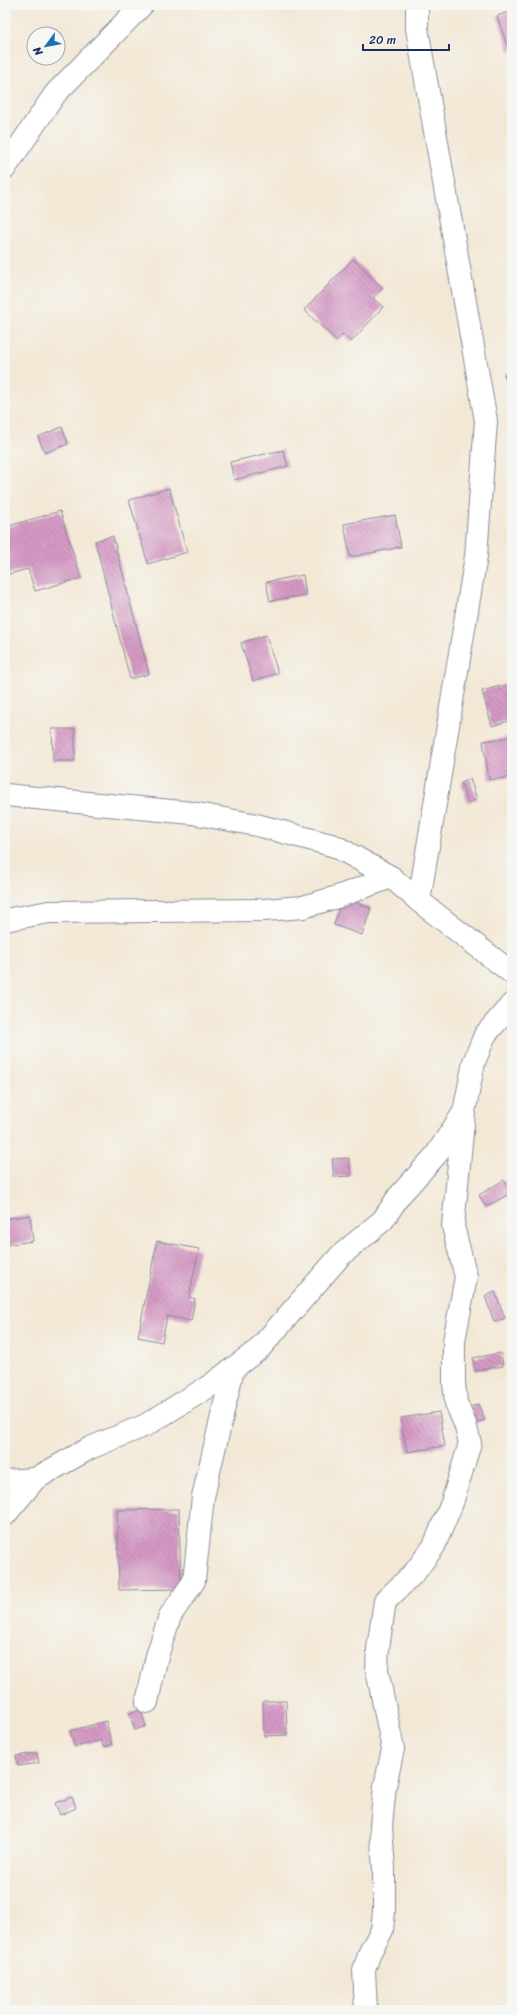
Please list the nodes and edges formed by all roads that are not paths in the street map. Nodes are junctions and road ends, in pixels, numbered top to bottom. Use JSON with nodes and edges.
{"nodes":[{"id":1,"x":142,"y":5,"type":"edge"},
{"id":2,"x":417,"y":5,"type":"edge"},
{"id":3,"x":5,"y":168,"type":"edge"},
{"id":4,"x":5,"y":795,"type":"edge"},
{"id":5,"x":391,"y":877,"type":"junction"},
{"id":6,"x":419,"y":901,"type":"junction"},
{"id":7,"x":5,"y":920,"type":"edge"},
{"id":8,"x":512,"y":973,"type":"edge"},
{"id":9,"x":512,"y":1004,"type":"edge"},
{"id":10,"x":464,"y":1112,"type":"junction"},
{"id":11,"x":233,"y":1369,"type":"junction"},
{"id":12,"x":35,"y":1479,"type":"junction"},
{"id":13,"x":5,"y":1481,"type":"edge"},
{"id":14,"x":5,"y":1515,"type":"edge"},
{"id":15,"x":147,"y":1702,"type":"dead end"},
{"id":16,"x":366,"y":2010,"type":"edge"}],
"edges":[{"from":1,"to":3,"type":"street"},
{"from":2,"to":6,"type":"street"},
{"from":4,"to":5,"type":"street"},
{"from":5,"to":6,"type":"street"},
{"from":5,"to":7,"type":"street"},
{"from":6,"to":8,"type":"street"},
{"from":9,"to":10,"type":"street"},
{"from":10,"to":11,"type":"street"},
{"from":10,"to":16,"type":"street"},
{"from":11,"to":12,"type":"street"},
{"from":11,"to":15,"type":"street"},
{"from":12,"to":13,"type":"street"},
{"from":12,"to":14,"type":"street"}]}
